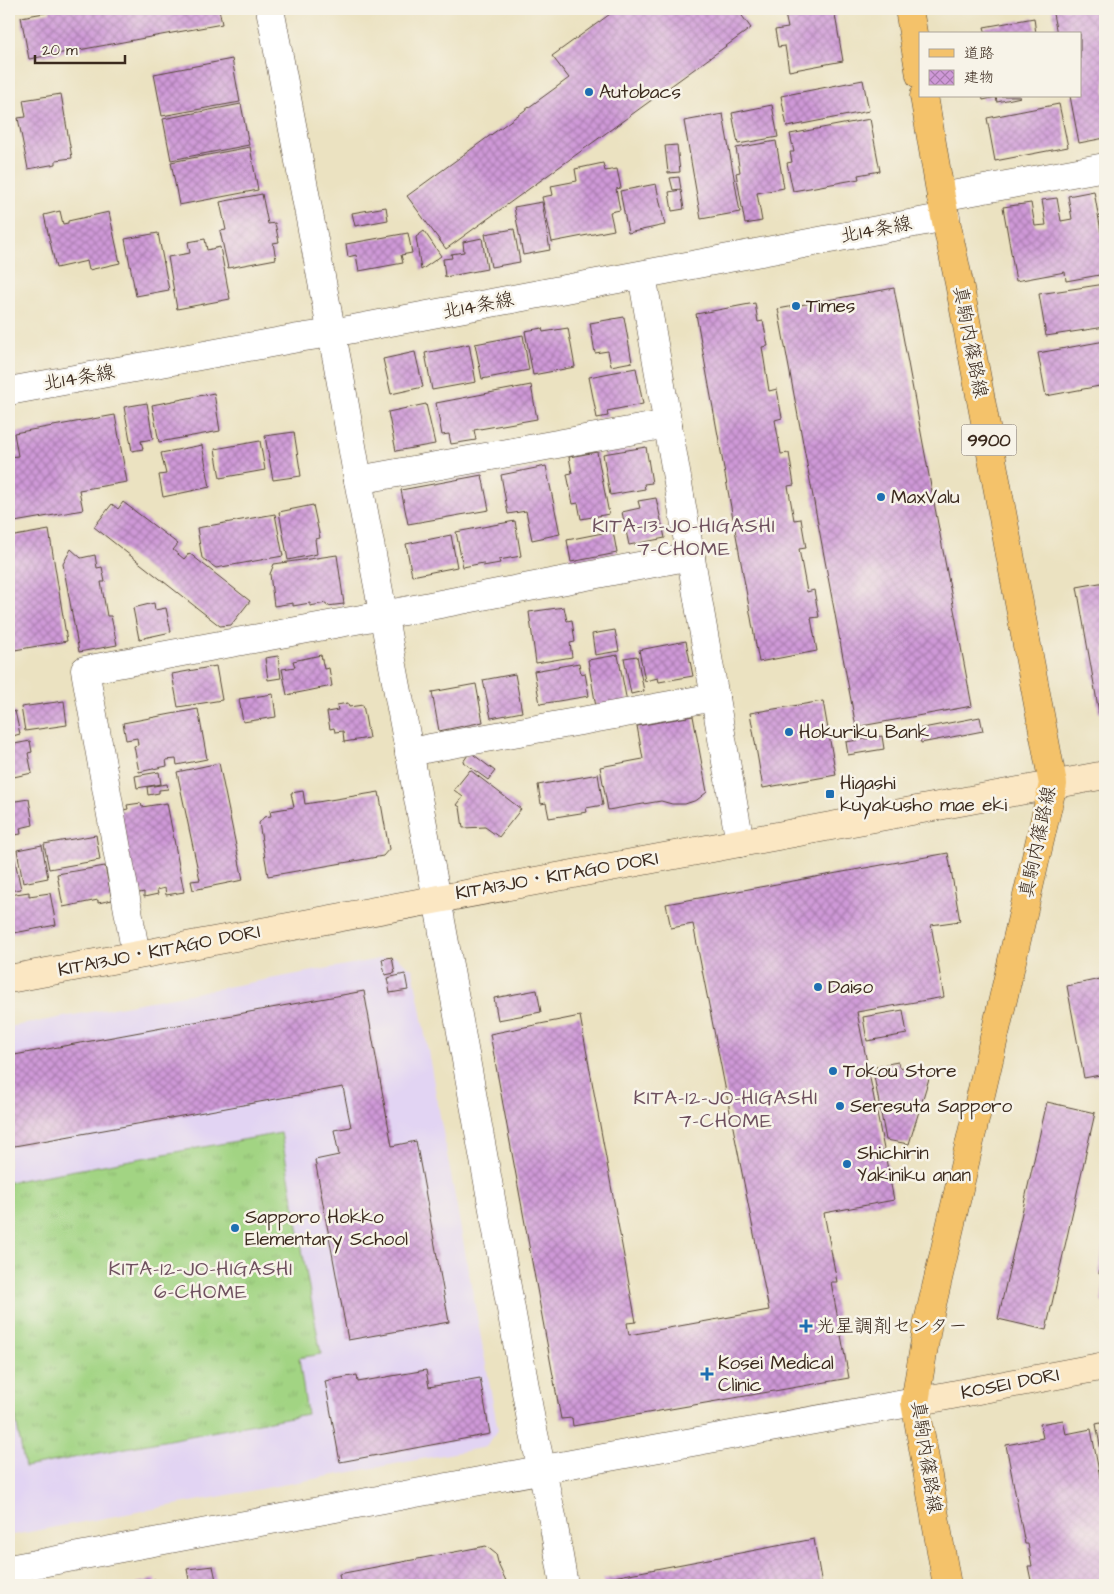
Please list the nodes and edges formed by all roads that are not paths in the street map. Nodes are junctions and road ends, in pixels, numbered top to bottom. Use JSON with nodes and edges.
{"nodes":[{"id":1,"x":270,"y":9,"type":"edge"},
{"id":2,"x":909,"y":9,"type":"edge"},
{"id":3,"x":919,"y":69,"type":"edge"},
{"id":4,"x":924,"y":98,"type":"edge"},
{"id":5,"x":1105,"y":167,"type":"edge"},
{"id":6,"x":944,"y":207,"type":"junction"},
{"id":7,"x":642,"y":275,"type":"junction"},
{"id":8,"x":332,"y":334,"type":"junction"},
{"id":9,"x":9,"y":391,"type":"edge"},
{"id":10,"x":668,"y":424,"type":"junction"},
{"id":11,"x":358,"y":480,"type":"junction"},
{"id":12,"x":691,"y":556,"type":"junction"},
{"id":13,"x":384,"y":616,"type":"junction"},
{"id":14,"x":715,"y":696,"type":"junction"},
{"id":15,"x":409,"y":753,"type":"junction"},
{"id":16,"x":1105,"y":775,"type":"edge"},
{"id":17,"x":1053,"y":784,"type":"junction"},
{"id":18,"x":740,"y":843,"type":"junction"},
{"id":19,"x":437,"y":898,"type":"junction"},
{"id":20,"x":136,"y":955,"type":"junction"},
{"id":21,"x":9,"y":979,"type":"edge"},
{"id":22,"x":1105,"y":1366,"type":"edge"},
{"id":23,"x":915,"y":1402,"type":"junction"},
{"id":24,"x":542,"y":1470,"type":"junction"},
{"id":25,"x":9,"y":1569,"type":"edge"},
{"id":26,"x":564,"y":1585,"type":"edge"},
{"id":27,"x":947,"y":1585,"type":"edge"}],
"edges":[{"from":1,"to":8,"type":"street"},
{"from":2,"to":3,"type":"main road"},
{"from":4,"to":6,"type":"main road","name":"真駒内篠路線","number":"9900"},
{"from":5,"to":6,"type":"street","name":"北14条線"},
{"from":6,"to":7,"type":"street","name":"北14条線"},
{"from":6,"to":17,"type":"main road","name":"真駒内篠路線","number":"9900"},
{"from":7,"to":8,"type":"street","name":"北14条線"},
{"from":7,"to":10,"type":"street"},
{"from":8,"to":9,"type":"street","name":"北14条線"},
{"from":8,"to":11,"type":"street"},
{"from":10,"to":11,"type":"street"},
{"from":10,"to":12,"type":"street"},
{"from":11,"to":13,"type":"street"},
{"from":12,"to":13,"type":"street"},
{"from":12,"to":14,"type":"street"},
{"from":13,"to":15,"type":"street"},
{"from":13,"to":20,"type":"street"},
{"from":14,"to":15,"type":"street"},
{"from":14,"to":18,"type":"street"},
{"from":15,"to":19,"type":"street"},
{"from":16,"to":17,"type":"street","name":"KITA13JO・KITAGO DORI"},
{"from":17,"to":18,"type":"street","name":"KITA13JO・KITAGO DORI"},
{"from":17,"to":23,"type":"main road","name":"真駒内篠路線","number":"9900"},
{"from":18,"to":19,"type":"street","name":"KITA13JO・KITAGO DORI"},
{"from":19,"to":20,"type":"street","name":"KITA13JO・KITAGO DORI"},
{"from":19,"to":24,"type":"street"},
{"from":20,"to":21,"type":"street","name":"KITA13JO・KITAGO DORI"},
{"from":22,"to":23,"type":"street","name":"KOSEI DORI"},
{"from":23,"to":24,"type":"street"},
{"from":23,"to":27,"type":"main road","name":"真駒内篠路線","number":"9900"},
{"from":24,"to":25,"type":"street"},
{"from":24,"to":26,"type":"street"}]}
